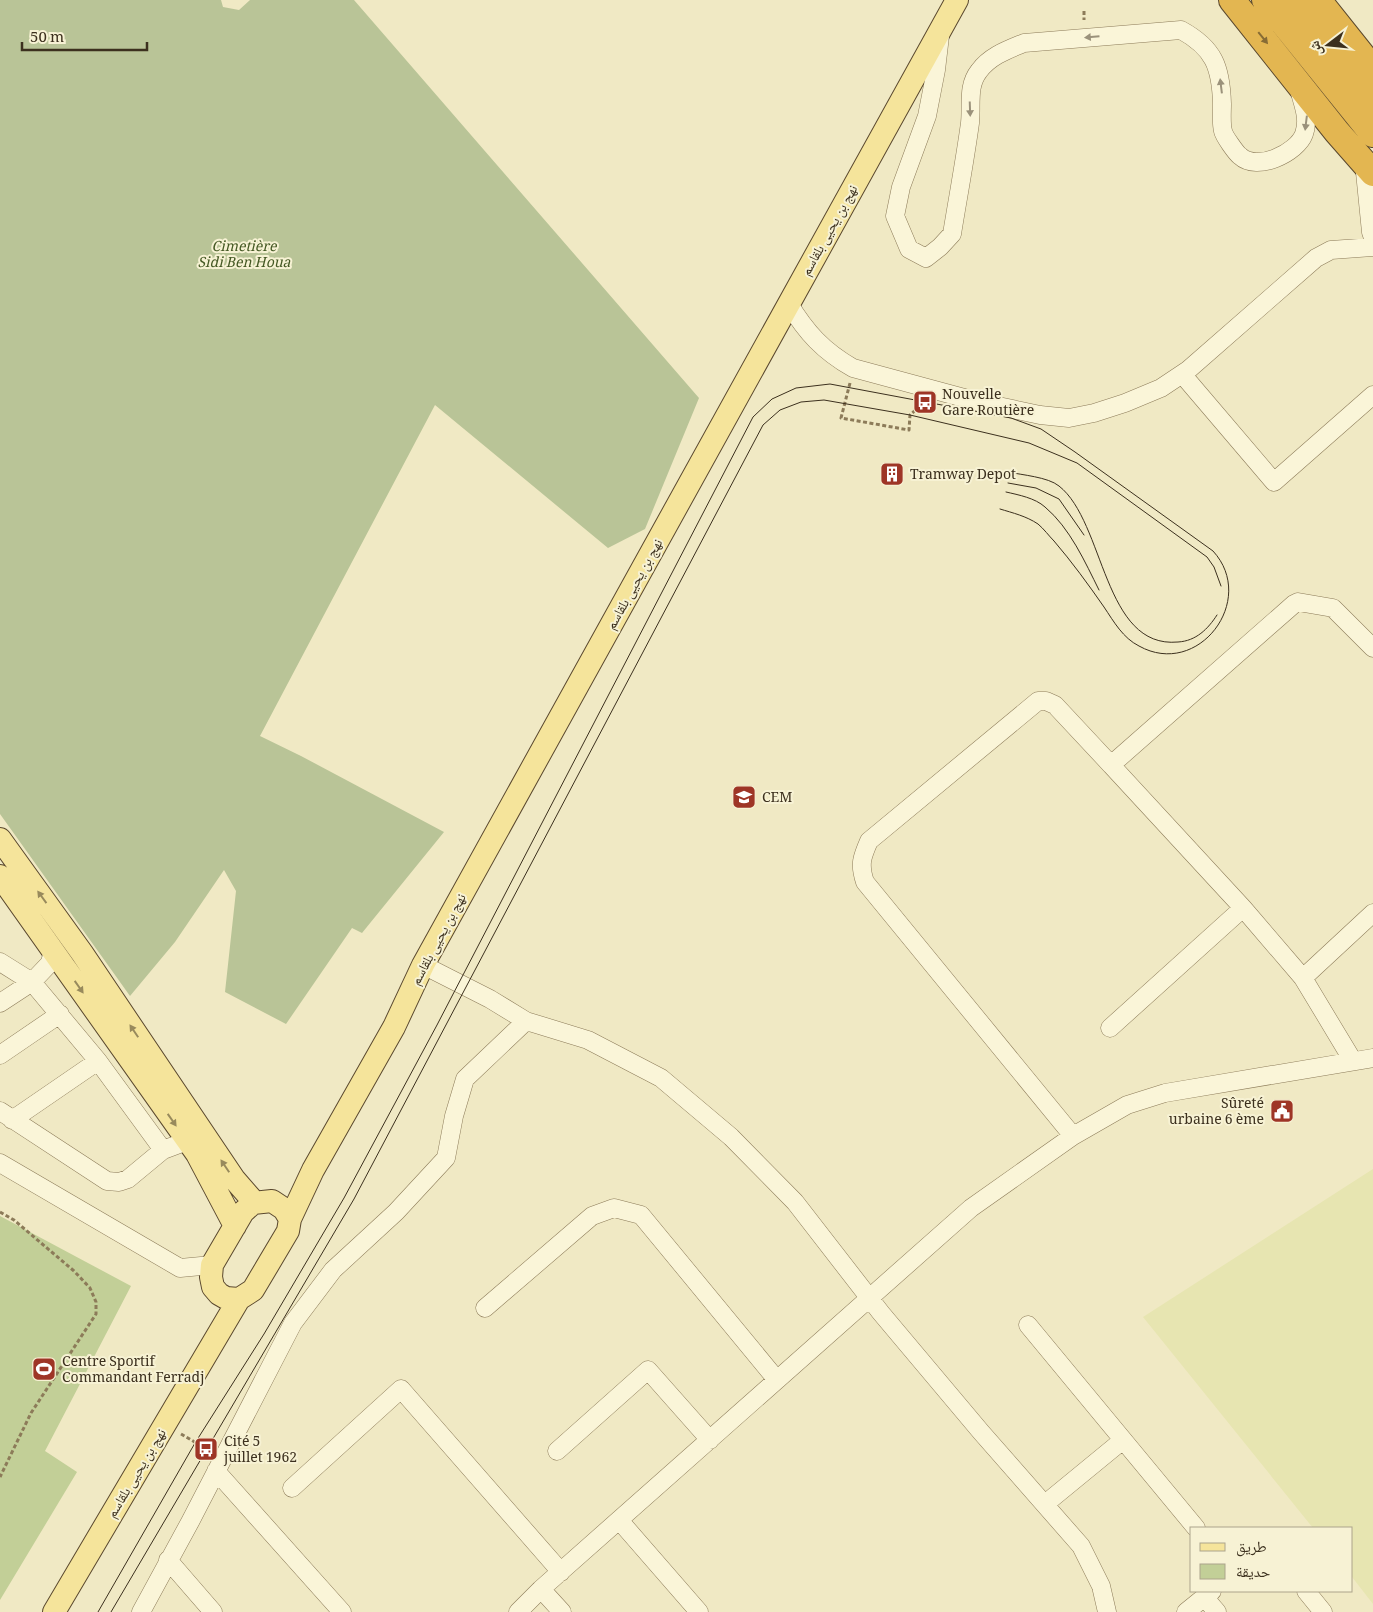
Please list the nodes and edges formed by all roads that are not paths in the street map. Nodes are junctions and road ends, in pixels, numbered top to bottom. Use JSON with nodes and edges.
{"nodes":[{"id":1,"x":957,"y":0,"type":"edge"},
{"id":2,"x":1232,"y":0,"type":"edge"},
{"id":3,"x":1265,"y":0,"type":"edge"},
{"id":4,"x":1292,"y":0,"type":"edge"},
{"id":5,"x":1318,"y":0,"type":"edge"},
{"id":6,"x":941,"y":28,"type":"junction"},
{"id":7,"x":1373,"y":69,"type":"edge"},
{"id":8,"x":1294,"y":76,"type":"junction"},
{"id":9,"x":1373,"y":101,"type":"edge"},
{"id":10,"x":1373,"y":134,"type":"edge"},
{"id":11,"x":1368,"y":168,"type":"edge"},
{"id":12,"x":1373,"y":238,"type":"edge"},
{"id":13,"x":1373,"y":247,"type":"edge"},
{"id":14,"x":789,"y":304,"type":"junction"},
{"id":15,"x":1182,"y":374,"type":"junction"},
{"id":16,"x":1373,"y":394,"type":"edge"},
{"id":17,"x":1372,"y":645,"type":"edge"},
{"id":18,"x":1111,"y":765,"type":"junction"},
{"id":19,"x":0,"y":839,"type":"edge"},
{"id":20,"x":0,"y":876,"type":"edge"},
{"id":21,"x":1243,"y":908,"type":"junction"},
{"id":22,"x":1373,"y":913,"type":"edge"},
{"id":23,"x":53,"y":950,"type":"junction"},
{"id":24,"x":0,"y":962,"type":"edge"},
{"id":25,"x":423,"y":965,"type":"junction"},
{"id":26,"x":1303,"y":978,"type":"junction"},
{"id":27,"x":32,"y":982,"type":"junction"},
{"id":28,"x":0,"y":1003,"type":"edge"},
{"id":29,"x":60,"y":1014,"type":"junction"},
{"id":30,"x":526,"y":1021,"type":"junction"},
{"id":31,"x":1110,"y":1028,"type":"dead end"},
{"id":32,"x":0,"y":1055,"type":"edge"},
{"id":33,"x":1373,"y":1058,"type":"edge"},
{"id":34,"x":98,"y":1061,"type":"junction"},
{"id":35,"x":1353,"y":1061,"type":"junction"},
{"id":36,"x":6,"y":1116,"type":"edge"},
{"id":37,"x":1073,"y":1136,"type":"junction"},
{"id":38,"x":187,"y":1141,"type":"junction"},
{"id":39,"x":163,"y":1150,"type":"junction"},
{"id":40,"x":0,"y":1163,"type":"edge"},
{"id":41,"x":313,"y":1170,"type":"junction"},
{"id":42,"x":264,"y":1202,"type":"junction"},
{"id":43,"x":290,"y":1219,"type":"junction"},
{"id":44,"x":235,"y":1226,"type":"junction"},
{"id":45,"x":213,"y":1276,"type":"junction"},
{"id":46,"x":869,"y":1298,"type":"junction"},
{"id":47,"x":240,"y":1299,"type":"junction"},
{"id":48,"x":485,"y":1308,"type":"dead end"},
{"id":49,"x":1028,"y":1325,"type":"dead end"},
{"id":50,"x":218,"y":1334,"type":"junction"},
{"id":51,"x":777,"y":1380,"type":"junction"},
{"id":52,"x":710,"y":1440,"type":"junction"},
{"id":53,"x":1123,"y":1440,"type":"junction"},
{"id":54,"x":557,"y":1451,"type":"dead end"},
{"id":55,"x":216,"y":1471,"type":"junction"},
{"id":56,"x":292,"y":1488,"type":"dead end"},
{"id":57,"x":1045,"y":1504,"type":"junction"},
{"id":58,"x":619,"y":1520,"type":"junction"},
{"id":59,"x":1195,"y":1527,"type":"edge"},
{"id":60,"x":168,"y":1560,"type":"junction"},
{"id":61,"x":561,"y":1572,"type":"junction"},
{"id":62,"x":542,"y":1589,"type":"junction"},
{"id":63,"x":1307,"y":1592,"type":"edge"},
{"id":64,"x":1208,"y":1594,"type":"edge"},
{"id":65,"x":527,"y":1609,"type":"edge"},
{"id":66,"x":54,"y":1612,"type":"edge"},
{"id":67,"x":141,"y":1612,"type":"edge"},
{"id":68,"x":213,"y":1612,"type":"edge"},
{"id":69,"x":342,"y":1612,"type":"edge"},
{"id":70,"x":562,"y":1612,"type":"edge"},
{"id":71,"x":699,"y":1612,"type":"edge"},
{"id":72,"x":1107,"y":1612,"type":"edge"},
{"id":73,"x":1186,"y":1612,"type":"edge"},
{"id":74,"x":1217,"y":1612,"type":"edge"},
{"id":75,"x":1323,"y":1612,"type":"edge"}],
"edges":[{"from":1,"to":6,"type":"main road","name":"نهج بن يحيى بلقاسم"},
{"from":2,"to":8,"type":"highway","one_way":true},
{"from":3,"to":10,"type":"highway"},
{"from":4,"to":9,"type":"highway"},
{"from":5,"to":7,"type":"highway"},
{"from":8,"to":6,"type":"street","one_way":true},
{"from":6,"to":14,"type":"main road","name":"نهج بن يحيى بلقاسم"},
{"from":8,"to":11,"type":"highway"},
{"from":11,"to":12,"type":"street"},
{"from":13,"to":15,"type":"street"},
{"from":14,"to":15,"type":"street"},
{"from":14,"to":25,"type":"main road","name":"نهج بن يحيى بلقاسم"},
{"from":15,"to":16,"type":"street"},
{"from":17,"to":18,"type":"street"},
{"from":18,"to":21,"type":"street"},
{"from":18,"to":37,"type":"street"},
{"from":42,"to":19,"type":"main road","one_way":true},
{"from":20,"to":23,"type":"main road"},
{"from":21,"to":26,"type":"street"},
{"from":21,"to":31,"type":"street"},
{"from":22,"to":26,"type":"street"},
{"from":23,"to":27,"type":"street"},
{"from":23,"to":38,"type":"main road","one_way":true},
{"from":24,"to":27,"type":"street"},
{"from":25,"to":30,"type":"street"},
{"from":25,"to":41,"type":"main road","name":"نهج بن يحيى بلقاسم"},
{"from":26,"to":35,"type":"street"},
{"from":27,"to":28,"type":"street"},
{"from":27,"to":29,"type":"street"},
{"from":29,"to":32,"type":"street"},
{"from":29,"to":34,"type":"street"},
{"from":30,"to":46,"type":"street"},
{"from":30,"to":55,"type":"street"},
{"from":33,"to":35,"type":"street"},
{"from":34,"to":36,"type":"street"},
{"from":34,"to":39,"type":"street"},
{"from":35,"to":37,"type":"street"},
{"from":36,"to":39,"type":"street"},
{"from":37,"to":46,"type":"street"},
{"from":38,"to":39,"type":"street"},
{"from":38,"to":44,"type":"main road"},
{"from":40,"to":45,"type":"street"},
{"from":41,"to":42,"type":"main road","name":"نهج بن يحيى بلقاسم"},
{"from":41,"to":43,"type":"main road","name":"نهج بن يحيى بلقاسم"},
{"from":42,"to":43,"type":"main road"},
{"from":42,"to":44,"type":"main road","name":"نهج بن يحيى بلقاسم"},
{"from":43,"to":47,"type":"main road","name":"نهج بن يحيى بلقاسم"},
{"from":44,"to":45,"type":"main road","name":"نهج بن يحيى بلقاسم"},
{"from":45,"to":47,"type":"main road"},
{"from":45,"to":50,"type":"main road"},
{"from":46,"to":51,"type":"street"},
{"from":46,"to":57,"type":"street"},
{"from":47,"to":50,"type":"main road","name":"نهج بن يحيى بلقاسم"},
{"from":48,"to":51,"type":"street"},
{"from":49,"to":53,"type":"street"},
{"from":50,"to":66,"type":"main road","name":"نهج بن يحيى بلقاسم"},
{"from":51,"to":52,"type":"street"},
{"from":52,"to":54,"type":"street"},
{"from":52,"to":58,"type":"street"},
{"from":53,"to":57,"type":"street"},
{"from":53,"to":59,"type":"street"},
{"from":55,"to":60,"type":"street"},
{"from":55,"to":69,"type":"street"},
{"from":56,"to":61,"type":"street"},
{"from":57,"to":72,"type":"street"},
{"from":58,"to":61,"type":"street"},
{"from":58,"to":71,"type":"street"},
{"from":60,"to":67,"type":"street"},
{"from":60,"to":68,"type":"street"},
{"from":61,"to":62,"type":"street"},
{"from":62,"to":65,"type":"street"},
{"from":62,"to":70,"type":"street"},
{"from":63,"to":75,"type":"street"},
{"from":64,"to":73,"type":"street"},
{"from":64,"to":74,"type":"street"}]}
